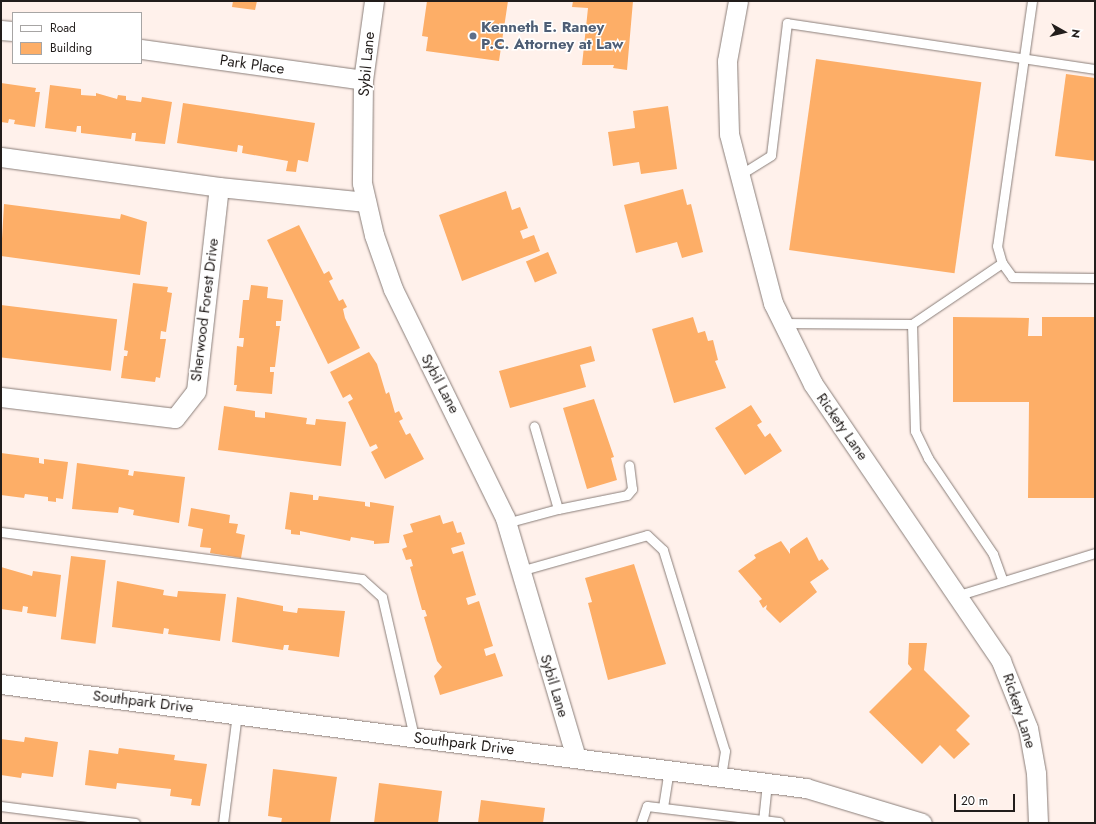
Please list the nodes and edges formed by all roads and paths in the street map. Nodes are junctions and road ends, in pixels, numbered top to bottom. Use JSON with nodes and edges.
{"nodes":[{"id":1,"x":374,"y":1,"type":"edge"},
{"id":2,"x":738,"y":1,"type":"edge"},
{"id":3,"x":1032,"y":1,"type":"edge"},
{"id":4,"x":1,"y":30,"type":"edge"},
{"id":5,"x":12,"y":31,"type":"edge"},
{"id":6,"x":142,"y":49,"type":"edge"},
{"id":7,"x":1024,"y":59,"type":"junction"},
{"id":8,"x":1095,"y":69,"type":"edge"},
{"id":9,"x":363,"y":80,"type":"junction"},
{"id":10,"x":1,"y":157,"type":"edge"},
{"id":11,"x":738,"y":176,"type":"junction"},
{"id":12,"x":219,"y":187,"type":"junction"},
{"id":13,"x":366,"y":202,"type":"junction"},
{"id":14,"x":1002,"y":263,"type":"junction"},
{"id":15,"x":1095,"y":278,"type":"edge"},
{"id":16,"x":781,"y":323,"type":"junction"},
{"id":17,"x":912,"y":324,"type":"junction"},
{"id":18,"x":1,"y":397,"type":"edge"},
{"id":19,"x":534,"y":426,"type":"dead end"},
{"id":20,"x":629,"y":466,"type":"dead end"},
{"id":21,"x":558,"y":509,"type":"junction"},
{"id":22,"x":506,"y":523,"type":"junction"},
{"id":23,"x":1,"y":532,"type":"edge"},
{"id":24,"x":1095,"y":553,"type":"edge"},
{"id":25,"x":520,"y":571,"type":"junction"},
{"id":26,"x":1003,"y":581,"type":"junction"},
{"id":27,"x":959,"y":595,"type":"junction"},
{"id":28,"x":1,"y":684,"type":"edge"},
{"id":29,"x":237,"y":714,"type":"junction"},
{"id":30,"x":414,"y":737,"type":"junction"},
{"id":31,"x":576,"y":758,"type":"junction"},
{"id":32,"x":669,"y":770,"type":"junction"},
{"id":33,"x":721,"y":777,"type":"junction"},
{"id":34,"x":767,"y":783,"type":"junction"},
{"id":35,"x":1,"y":806,"type":"edge"},
{"id":36,"x":663,"y":807,"type":"junction"},
{"id":37,"x":763,"y":821,"type":"junction"},
{"id":38,"x":779,"y":822,"type":"edge"},
{"id":39,"x":135,"y":823,"type":"edge"},
{"id":40,"x":223,"y":823,"type":"edge"},
{"id":41,"x":641,"y":823,"type":"edge"},
{"id":42,"x":922,"y":823,"type":"edge"},
{"id":43,"x":1038,"y":823,"type":"edge"}],
"edges":[{"from":1,"to":9,"type":"street","name":"Sybil Lane"},
{"from":2,"to":11,"type":"street","name":"Rickety Lane"},
{"from":3,"to":7,"type":"lane"},
{"from":4,"to":5,"type":"street"},
{"from":6,"to":9,"type":"street","name":"Park Place"},
{"from":7,"to":8,"type":"lane"},
{"from":7,"to":11,"type":"lane"},
{"from":7,"to":14,"type":"lane"},
{"from":9,"to":13,"type":"street","name":"Sybil Lane"},
{"from":10,"to":12,"type":"street"},
{"from":11,"to":16,"type":"street","name":"Rickety Lane"},
{"from":12,"to":13,"type":"street"},
{"from":12,"to":18,"type":"street","name":"Sherwood Forest Drive"},
{"from":13,"to":22,"type":"street","name":"Sybil Lane"},
{"from":14,"to":15,"type":"lane"},
{"from":14,"to":17,"type":"lane"},
{"from":16,"to":17,"type":"lane"},
{"from":16,"to":27,"type":"street","name":"Rickety Lane"},
{"from":17,"to":26,"type":"lane"},
{"from":19,"to":21,"type":"lane"},
{"from":20,"to":21,"type":"lane"},
{"from":21,"to":22,"type":"lane"},
{"from":22,"to":25,"type":"street","name":"Sybil Lane"},
{"from":23,"to":30,"type":"lane"},
{"from":24,"to":26,"type":"lane"},
{"from":25,"to":31,"type":"street","name":"Sybil Lane"},
{"from":25,"to":33,"type":"lane"},
{"from":26,"to":27,"type":"lane"},
{"from":27,"to":43,"type":"street","name":"Rickety Lane"},
{"from":28,"to":29,"type":"street","name":"Southpark Drive"},
{"from":29,"to":30,"type":"street","name":"Southpark Drive"},
{"from":29,"to":40,"type":"lane"},
{"from":30,"to":31,"type":"street","name":"Southpark Drive"},
{"from":31,"to":32,"type":"street","name":"Southpark Drive"},
{"from":32,"to":33,"type":"street","name":"Southpark Drive"},
{"from":32,"to":36,"type":"lane"},
{"from":33,"to":34,"type":"street","name":"Southpark Drive"},
{"from":34,"to":37,"type":"lane"},
{"from":34,"to":42,"type":"street","name":"Southpark Drive"},
{"from":35,"to":39,"type":"lane"},
{"from":36,"to":37,"type":"lane"},
{"from":36,"to":41,"type":"lane"},
{"from":37,"to":38,"type":"lane"}]}
